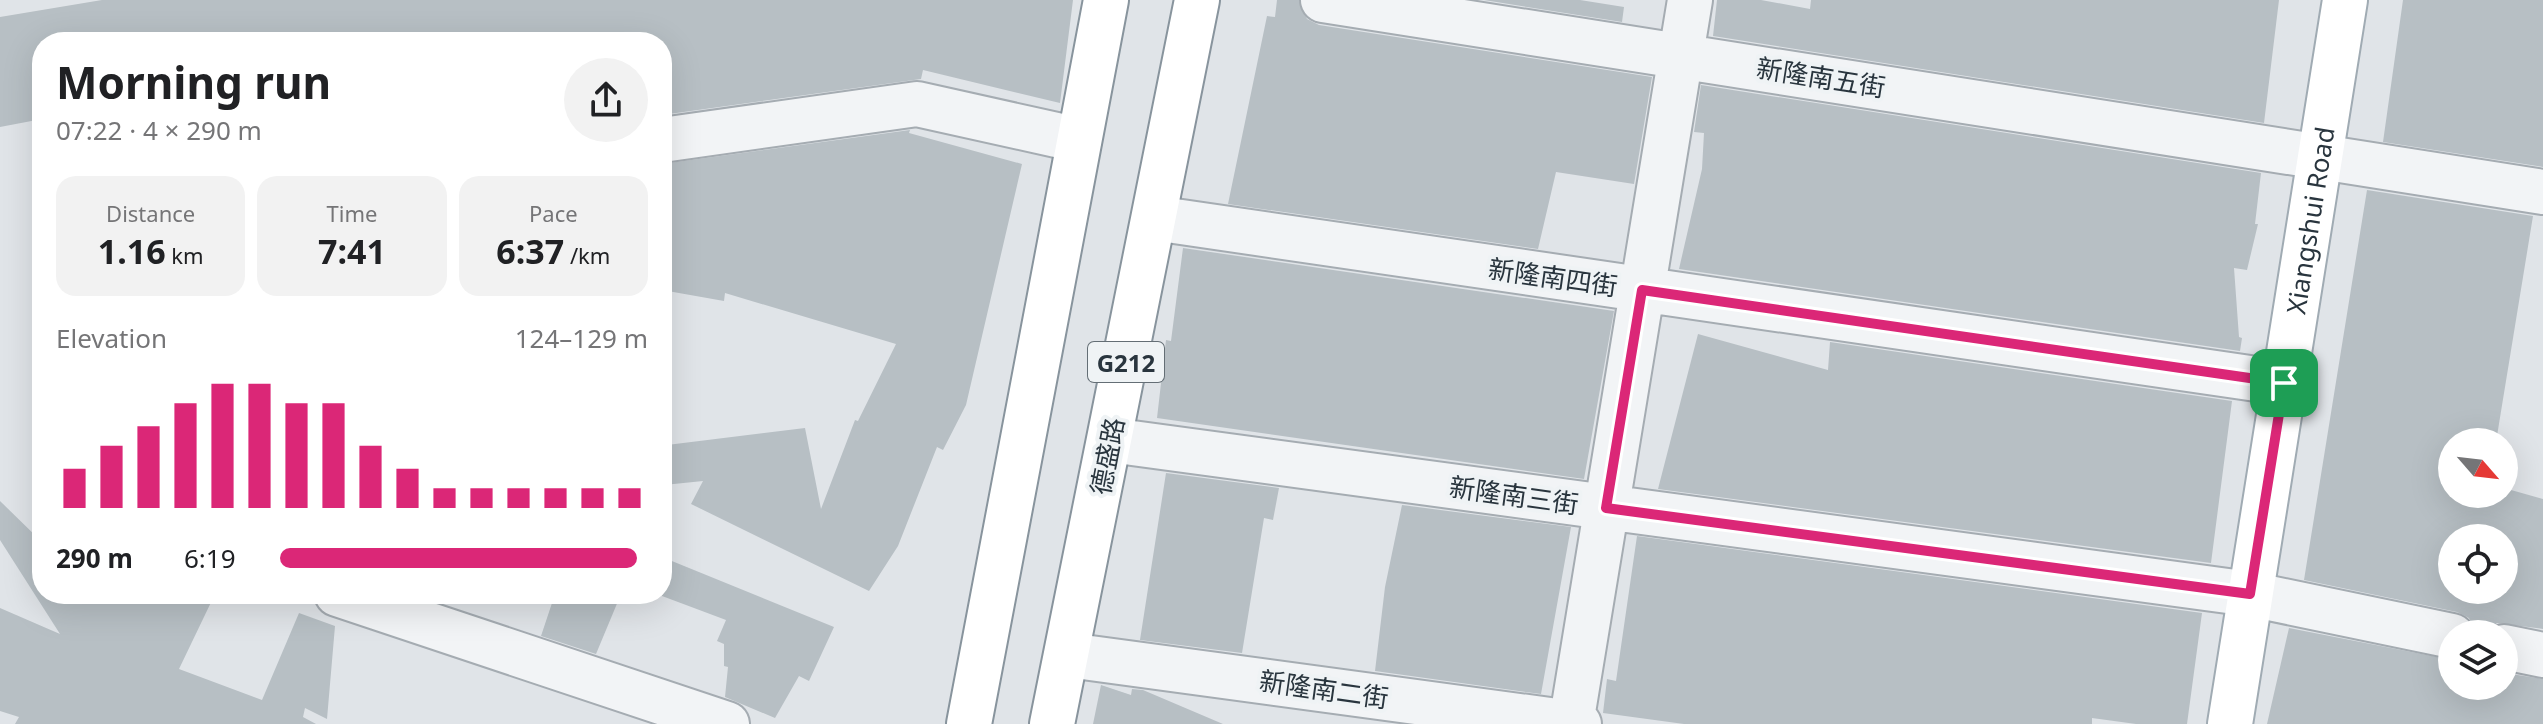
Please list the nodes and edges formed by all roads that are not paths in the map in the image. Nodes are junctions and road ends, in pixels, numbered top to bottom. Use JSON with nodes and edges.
{"nodes":[{"id":1,"x":1106,"y":0,"type":"edge"},
{"id":2,"x":1197,"y":0,"type":"edge"},
{"id":3,"x":1323,"y":0,"type":"edge"},
{"id":4,"x":1690,"y":0,"type":"edge"},
{"id":5,"x":2345,"y":0,"type":"edge"},
{"id":6,"x":1681,"y":55,"type":"junction"},
{"id":7,"x":672,"y":139,"type":"edge"},
{"id":8,"x":1079,"y":140,"type":"junction"},
{"id":9,"x":2320,"y":154,"type":"junction"},
{"id":10,"x":2543,"y":192,"type":"edge"},
{"id":11,"x":1154,"y":218,"type":"junction"},
{"id":12,"x":1642,"y":290,"type":"junction"},
{"id":13,"x":2284,"y":383,"type":"junction"},
{"id":14,"x":1110,"y":440,"type":"junction"},
{"id":15,"x":1606,"y":508,"type":"junction"},
{"id":16,"x":2250,"y":594,"type":"junction"},
{"id":17,"x":367,"y":604,"type":"edge"},
{"id":18,"x":2438,"y":633,"type":"edge"},
{"id":19,"x":2518,"y":650,"type":"edge"},
{"id":20,"x":1068,"y":655,"type":"junction"},
{"id":21,"x":2543,"y":655,"type":"edge"},
{"id":22,"x":727,"y":724,"type":"edge"},
{"id":23,"x":969,"y":724,"type":"edge"},
{"id":24,"x":1052,"y":724,"type":"edge"},
{"id":25,"x":1574,"y":724,"type":"edge"},
{"id":26,"x":2230,"y":724,"type":"edge"}],
"edges":[{"from":1,"to":8,"type":"main road"},
{"from":2,"to":11,"type":"main road","name":"德盛路","number":"G212"},
{"from":3,"to":6,"type":"street","name":"新隆南五街"},
{"from":4,"to":6,"type":"street"},
{"from":5,"to":9,"type":"main road","name":"Xiangshui Road"},
{"from":6,"to":9,"type":"street","name":"新隆南五街"},
{"from":6,"to":12,"type":"street"},
{"from":7,"to":8,"type":"street"},
{"from":8,"to":23,"type":"main road"},
{"from":9,"to":10,"type":"street","name":"新隆南五街"},
{"from":9,"to":13,"type":"main road","name":"Xiangshui Road"},
{"from":11,"to":12,"type":"street","name":"新隆南四街"},
{"from":11,"to":14,"type":"main road","name":"德盛路","number":"G212"},
{"from":12,"to":13,"type":"street","name":"新隆南四街"},
{"from":12,"to":15,"type":"street"},
{"from":13,"to":16,"type":"main road","name":"Xiangshui Road"},
{"from":14,"to":15,"type":"street","name":"新隆南三街"},
{"from":14,"to":20,"type":"main road","name":"德盛路","number":"G212"},
{"from":15,"to":16,"type":"street","name":"新隆南三街"},
{"from":15,"to":25,"type":"street"},
{"from":16,"to":18,"type":"street","name":"新隆南三街"},
{"from":16,"to":26,"type":"main road","name":"Xiangshui Road"},
{"from":17,"to":22,"type":"street"},
{"from":19,"to":21,"type":"street"},
{"from":20,"to":24,"type":"main road","name":"德盛路","number":"G212"},
{"from":20,"to":25,"type":"street","name":"新隆南二街"}]}
